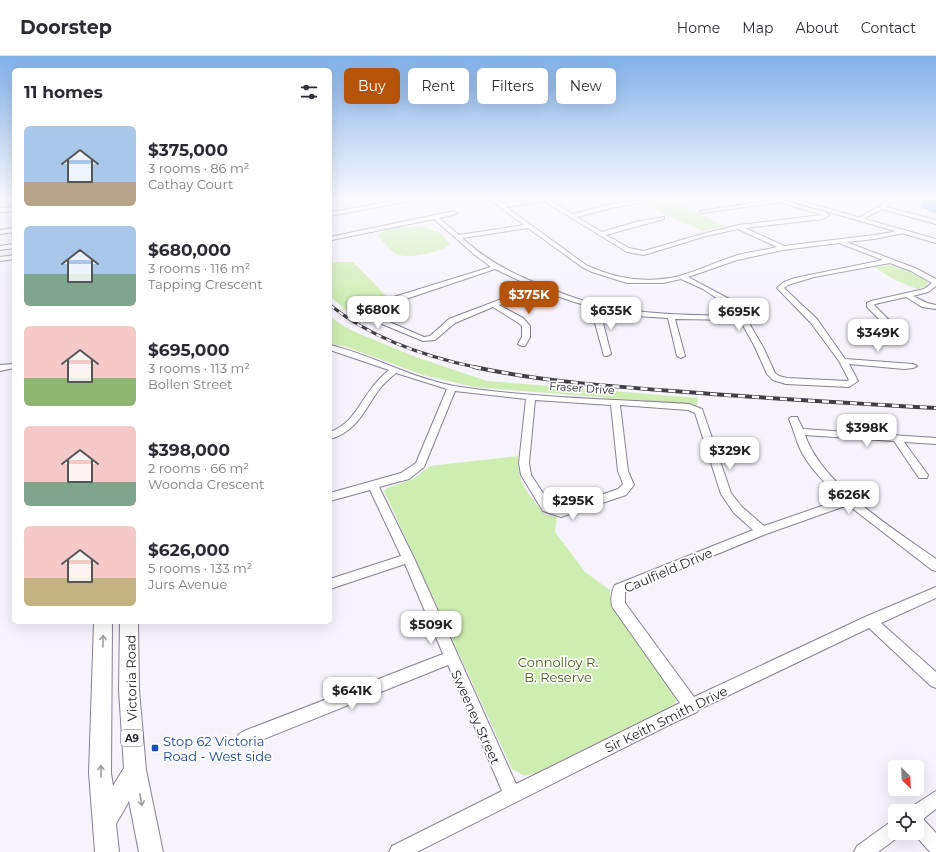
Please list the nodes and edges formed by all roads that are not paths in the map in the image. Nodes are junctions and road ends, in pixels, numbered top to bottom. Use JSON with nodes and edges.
{"nodes":[{"id":1,"x":346,"y":235,"type":"edge"},
{"id":2,"x":470,"y":235,"type":"edge"},
{"id":3,"x":542,"y":235,"type":"edge"},
{"id":4,"x":604,"y":235,"type":"edge"},
{"id":5,"x":703,"y":235,"type":"edge"},
{"id":6,"x":755,"y":235,"type":"edge"},
{"id":7,"x":883,"y":235,"type":"edge"},
{"id":8,"x":917,"y":235,"type":"edge"},
{"id":9,"x":458,"y":237,"type":"joint"},
{"id":10,"x":332,"y":238,"type":"dead end"},
{"id":11,"x":837,"y":241,"type":"junction"},
{"id":12,"x":936,"y":241,"type":"edge"},
{"id":13,"x":12,"y":246,"type":"edge"},
{"id":14,"x":0,"y":248,"type":"edge"},
{"id":15,"x":782,"y":248,"type":"junction"},
{"id":16,"x":12,"y":257,"type":"edge"},
{"id":17,"x":0,"y":259,"type":"edge"},
{"id":18,"x":888,"y":261,"type":"junction"},
{"id":19,"x":496,"y":267,"type":"junction"},
{"id":20,"x":682,"y":277,"type":"junction"},
{"id":21,"x":936,"y":283,"type":"edge"},
{"id":22,"x":538,"y":287,"type":"junction"},
{"id":23,"x":907,"y":295,"type":"junction"},
{"id":24,"x":492,"y":304,"type":"junction"},
{"id":25,"x":936,"y":307,"type":"edge"},
{"id":26,"x":603,"y":308,"type":"junction"},
{"id":27,"x":671,"y":316,"type":"junction"},
{"id":28,"x":742,"y":318,"type":"junction"},
{"id":29,"x":896,"y":331,"type":"dead end"},
{"id":30,"x":522,"y":344,"type":"dead end"},
{"id":31,"x":332,"y":348,"type":"edge"},
{"id":32,"x":607,"y":354,"type":"dead end"},
{"id":33,"x":680,"y":356,"type":"dead end"},
{"id":34,"x":843,"y":361,"type":"junction"},
{"id":35,"x":12,"y":366,"type":"edge"},
{"id":36,"x":913,"y":366,"type":"dead end"},
{"id":37,"x":0,"y":368,"type":"edge"},
{"id":38,"x":394,"y":370,"type":"junction"},
{"id":39,"x":452,"y":388,"type":"junction"},
{"id":40,"x":531,"y":397,"type":"junction"},
{"id":41,"x":615,"y":403,"type":"junction"},
{"id":42,"x":794,"y":419,"type":"dead end"},
{"id":43,"x":800,"y":432,"type":"junction"},
{"id":44,"x":332,"y":435,"type":"edge"},
{"id":45,"x":897,"y":439,"type":"junction"},
{"id":46,"x":936,"y":441,"type":"edge"},
{"id":47,"x":924,"y":474,"type":"dead end"},
{"id":48,"x":374,"y":485,"type":"junction"},
{"id":49,"x":332,"y":496,"type":"edge"},
{"id":50,"x":849,"y":501,"type":"junction"},
{"id":51,"x":762,"y":531,"type":"junction"},
{"id":52,"x":408,"y":558,"type":"junction"},
{"id":53,"x":936,"y":566,"type":"edge"},
{"id":54,"x":332,"y":583,"type":"edge"},
{"id":55,"x":936,"y":592,"type":"edge"},
{"id":56,"x":870,"y":621,"type":"junction"},
{"id":57,"x":103,"y":624,"type":"edge"},
{"id":58,"x":129,"y":624,"type":"edge"},
{"id":59,"x":450,"y":658,"type":"junction"},
{"id":60,"x":936,"y":681,"type":"edge"},
{"id":61,"x":692,"y":707,"type":"junction"},
{"id":62,"x":244,"y":739,"type":"dead end"},
{"id":63,"x":135,"y":770,"type":"junction"},
{"id":64,"x":512,"y":795,"type":"junction"},
{"id":65,"x":936,"y":799,"type":"edge"},
{"id":66,"x":924,"y":808,"type":"edge"},
{"id":67,"x":104,"y":822,"type":"junction"},
{"id":68,"x":924,"y":833,"type":"edge"},
{"id":69,"x":888,"y":834,"type":"edge"},
{"id":70,"x":936,"y":846,"type":"edge"},
{"id":71,"x":107,"y":852,"type":"edge"},
{"id":72,"x":151,"y":852,"type":"edge"},
{"id":73,"x":398,"y":852,"type":"edge"},
{"id":74,"x":863,"y":852,"type":"edge"}],
"edges":[{"from":1,"to":10,"type":"street"},
{"from":2,"to":9,"type":"street"},
{"from":3,"to":20,"type":"street"},
{"from":4,"to":5,"type":"street"},
{"from":6,"to":15,"type":"street"},
{"from":7,"to":11,"type":"street"},
{"from":8,"to":12,"type":"main road"},
{"from":9,"to":19,"type":"street"},
{"from":11,"to":15,"type":"street"},
{"from":11,"to":18,"type":"street"},
{"from":13,"to":14,"type":"street"},
{"from":15,"to":20,"type":"street"},
{"from":16,"to":17,"type":"street"},
{"from":18,"to":21,"type":"street"},
{"from":18,"to":34,"type":"street"},
{"from":19,"to":22,"type":"street"},
{"from":19,"to":24,"type":"street"},
{"from":20,"to":28,"type":"street"},
{"from":21,"to":23,"type":"street"},
{"from":22,"to":24,"type":"street"},
{"from":22,"to":26,"type":"street"},
{"from":23,"to":25,"type":"street"},
{"from":23,"to":29,"type":"street"},
{"from":24,"to":30,"type":"street"},
{"from":26,"to":27,"type":"street"},
{"from":26,"to":32,"type":"street"},
{"from":27,"to":28,"type":"street"},
{"from":27,"to":33,"type":"street"},
{"from":28,"to":34,"type":"street"},
{"from":31,"to":38,"type":"street","name":"Fraser Drive"},
{"from":34,"to":36,"type":"street"},
{"from":35,"to":37,"type":"street"},
{"from":38,"to":39,"type":"street","name":"Fraser Drive"},
{"from":38,"to":44,"type":"street"},
{"from":39,"to":40,"type":"street","name":"Fraser Drive"},
{"from":39,"to":48,"type":"street"},
{"from":40,"to":41,"type":"street","name":"Fraser Drive"},
{"from":40,"to":41,"type":"street"},
{"from":41,"to":51,"type":"street","name":"Fraser Drive"},
{"from":42,"to":43,"type":"street"},
{"from":43,"to":45,"type":"street"},
{"from":43,"to":50,"type":"street"},
{"from":45,"to":46,"type":"street"},
{"from":45,"to":47,"type":"street"},
{"from":48,"to":49,"type":"street"},
{"from":48,"to":52,"type":"street","name":"Sweeney Street"},
{"from":50,"to":51,"type":"street","name":"Caulfield Drive"},
{"from":50,"to":53,"type":"street"},
{"from":51,"to":61,"type":"street","name":"Caulfield Drive"},
{"from":52,"to":54,"type":"street"},
{"from":52,"to":59,"type":"street","name":"Sweeney Street"},
{"from":55,"to":56,"type":"street","name":"Sir Keith Smith Drive"},
{"from":56,"to":60,"type":"street"},
{"from":56,"to":61,"type":"street","name":"Sir Keith Smith Drive"},
{"from":67,"to":57,"type":"highway","one_way":true},
{"from":58,"to":63,"type":"highway","name":"Victoria Road","number":"A9"},
{"from":59,"to":62,"type":"street"},
{"from":59,"to":64,"type":"street","name":"Sweeney Street"},
{"from":61,"to":64,"type":"street","name":"Sir Keith Smith Drive"},
{"from":63,"to":67,"type":"highway"},
{"from":63,"to":72,"type":"highway","name":"Victoria Road","number":"A9","one_way":true},
{"from":64,"to":73,"type":"street","name":"Sir Keith Smith Drive"},
{"from":65,"to":66,"type":"street"},
{"from":67,"to":71,"type":"highway"},
{"from":68,"to":70,"type":"street"},
{"from":69,"to":74,"type":"street"}]}
